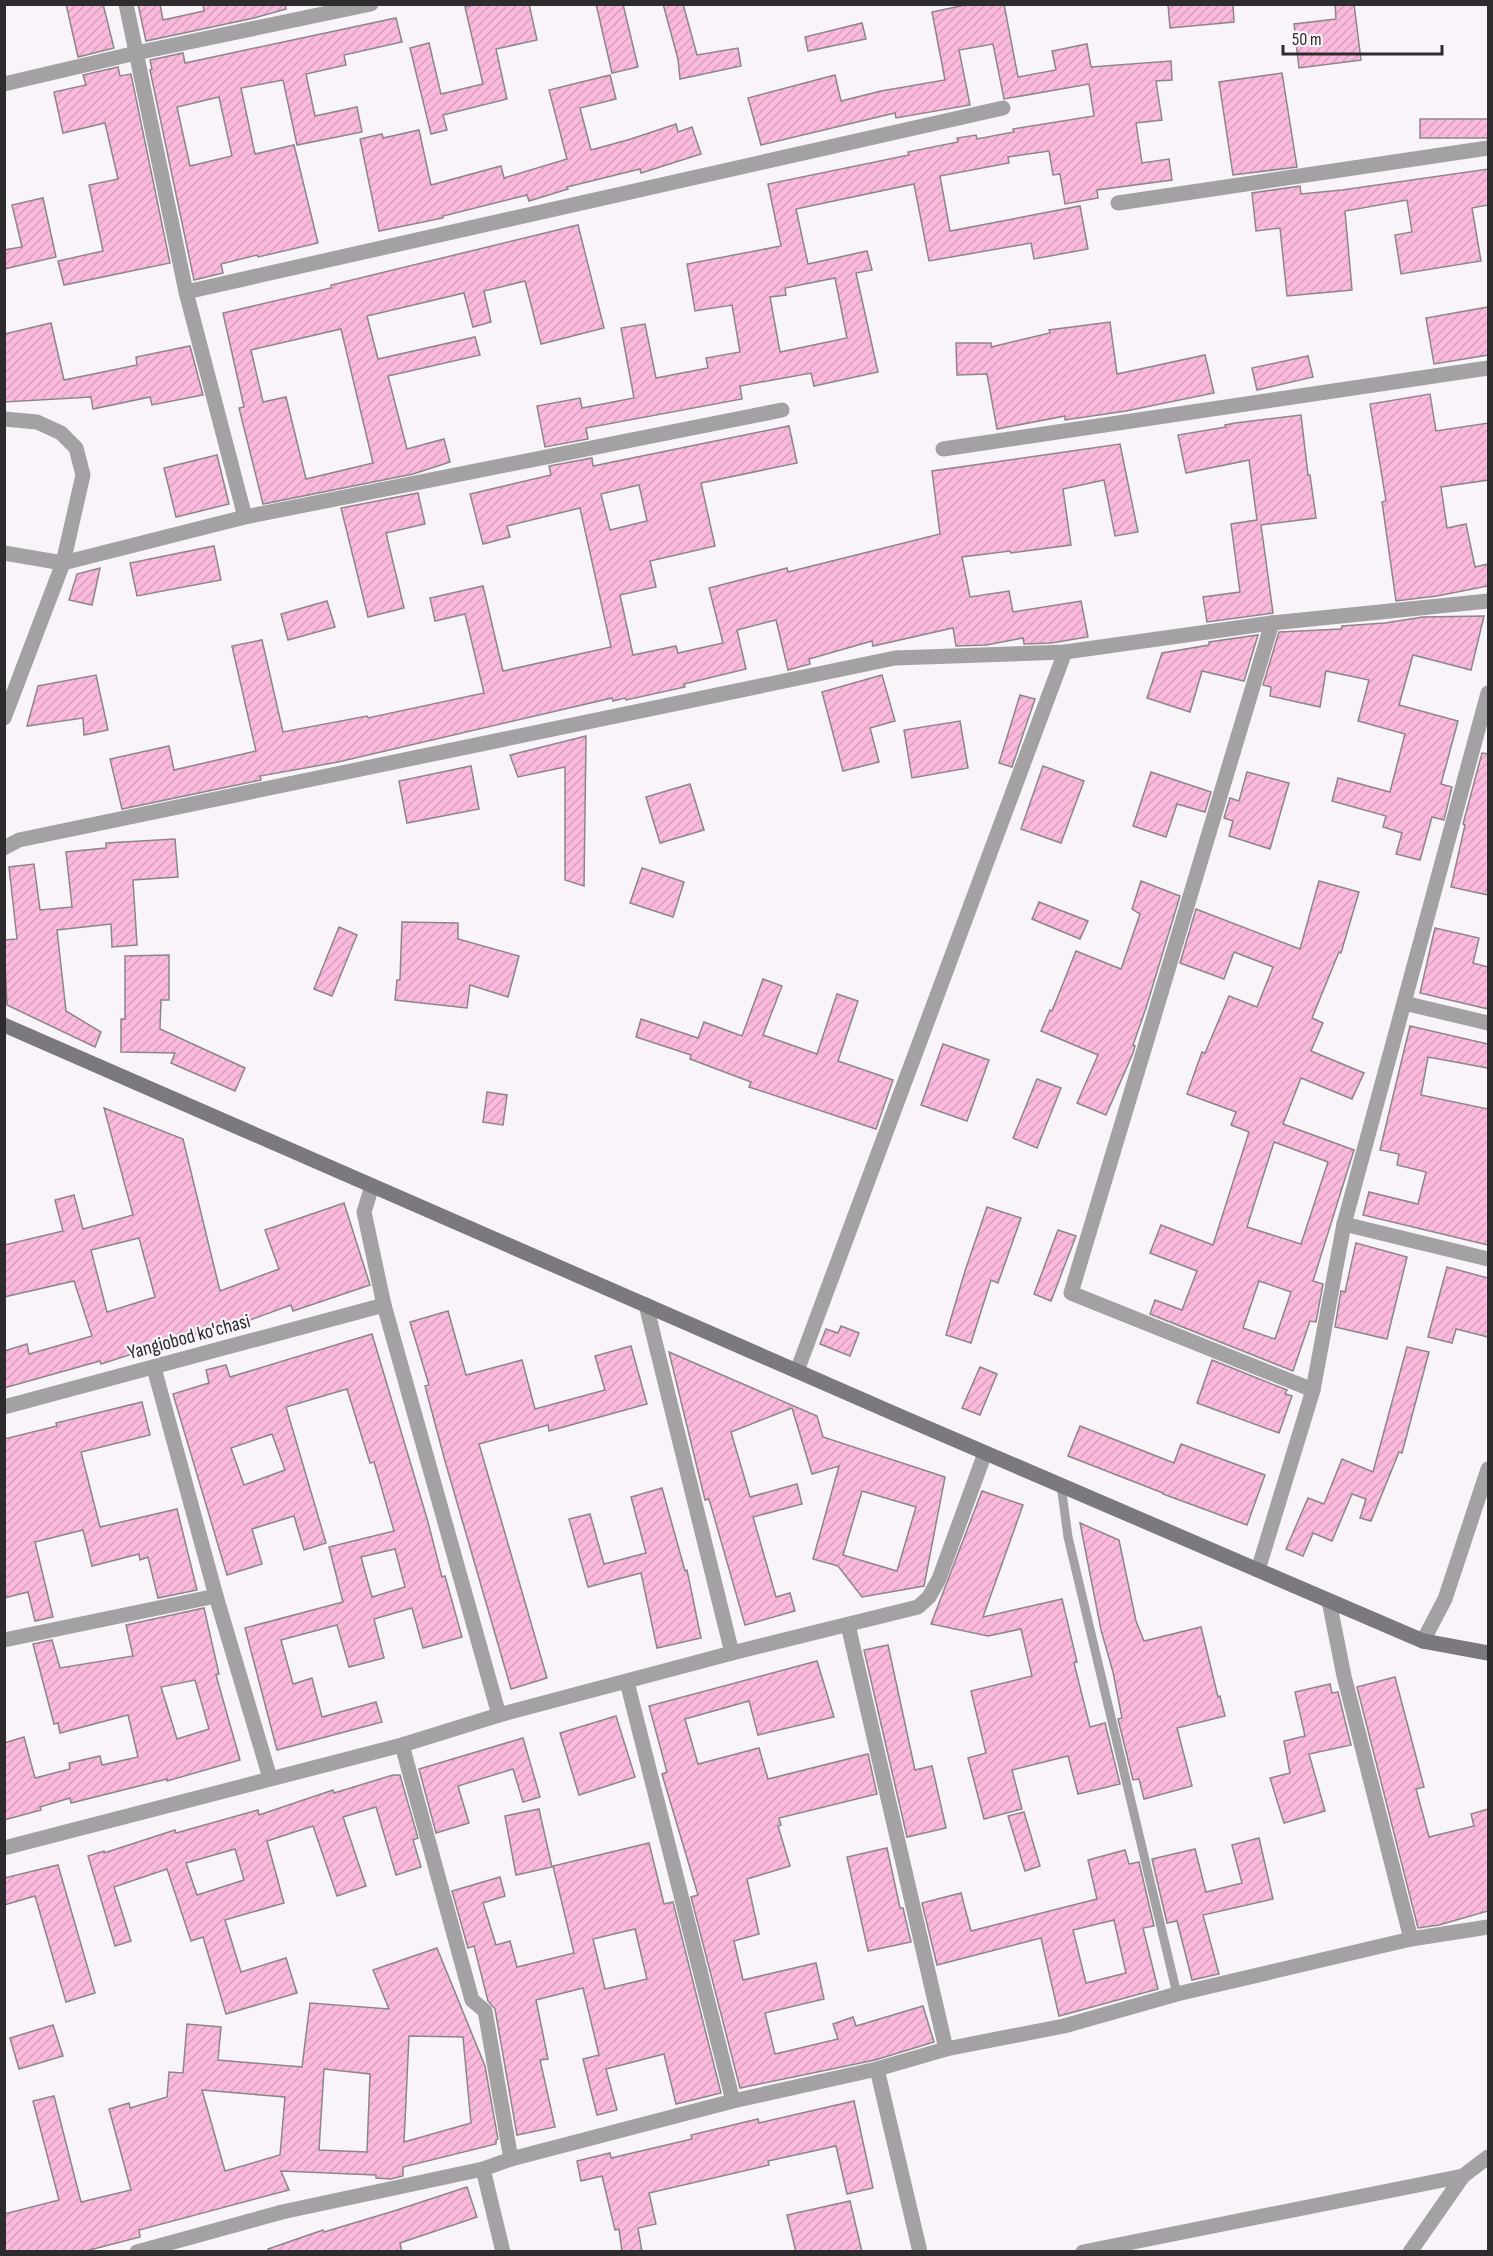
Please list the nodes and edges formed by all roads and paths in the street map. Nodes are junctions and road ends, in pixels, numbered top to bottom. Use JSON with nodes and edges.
{"nodes":[{"id":1,"x":126,"y":4,"type":"edge"},
{"id":2,"x":371,"y":4,"type":"edge"},
{"id":3,"x":136,"y":53,"type":"junction"},
{"id":4,"x":4,"y":84,"type":"edge"},
{"id":5,"x":1003,"y":108,"type":"dead end"},
{"id":6,"x":1488,"y":148,"type":"edge"},
{"id":7,"x":1118,"y":203,"type":"dead end"},
{"id":8,"x":186,"y":292,"type":"junction"},
{"id":9,"x":1488,"y":368,"type":"edge"},
{"id":10,"x":782,"y":410,"type":"dead end"},
{"id":11,"x":4,"y":419,"type":"edge"},
{"id":12,"x":943,"y":449,"type":"dead end"},
{"id":13,"x":245,"y":517,"type":"junction"},
{"id":14,"x":4,"y":553,"type":"edge"},
{"id":15,"x":63,"y":563,"type":"junction"},
{"id":16,"x":1488,"y":600,"type":"edge"},
{"id":17,"x":1272,"y":623,"type":"junction"},
{"id":18,"x":1065,"y":652,"type":"junction"},
{"id":19,"x":1488,"y":693,"type":"edge"},
{"id":20,"x":4,"y":718,"type":"edge"},
{"id":21,"x":4,"y":848,"type":"edge"},
{"id":22,"x":1404,"y":1003,"type":"junction"},
{"id":23,"x":1488,"y":1023,"type":"edge"},
{"id":24,"x":4,"y":1024,"type":"edge"},
{"id":25,"x":372,"y":1186,"type":"junction"},
{"id":26,"x":1344,"y":1224,"type":"junction"},
{"id":27,"x":1488,"y":1259,"type":"edge"},
{"id":28,"x":384,"y":1305,"type":"junction"},
{"id":29,"x":646,"y":1305,"type":"junction"},
{"id":30,"x":154,"y":1368,"type":"junction"},
{"id":31,"x":797,"y":1371,"type":"junction"},
{"id":32,"x":1313,"y":1390,"type":"junction"},
{"id":33,"x":4,"y":1407,"type":"edge"},
{"id":34,"x":985,"y":1453,"type":"junction"},
{"id":35,"x":1488,"y":1469,"type":"edge"},
{"id":36,"x":1061,"y":1485,"type":"junction"},
{"id":37,"x":1258,"y":1570,"type":"junction"},
{"id":38,"x":216,"y":1596,"type":"junction"},
{"id":39,"x":1329,"y":1601,"type":"junction"},
{"id":40,"x":848,"y":1625,"type":"junction"},
{"id":41,"x":4,"y":1640,"type":"edge"},
{"id":42,"x":1423,"y":1641,"type":"junction"},
{"id":43,"x":732,"y":1653,"type":"junction"},
{"id":44,"x":1488,"y":1653,"type":"edge"},
{"id":45,"x":627,"y":1682,"type":"junction"},
{"id":46,"x":499,"y":1715,"type":"junction"},
{"id":47,"x":402,"y":1745,"type":"junction"},
{"id":48,"x":270,"y":1778,"type":"junction"},
{"id":49,"x":4,"y":1848,"type":"edge"},
{"id":50,"x":1488,"y":1928,"type":"edge"},
{"id":51,"x":1411,"y":1939,"type":"junction"},
{"id":52,"x":1178,"y":1995,"type":"junction"},
{"id":53,"x":946,"y":2049,"type":"junction"},
{"id":54,"x":877,"y":2069,"type":"junction"},
{"id":55,"x":733,"y":2101,"type":"junction"},
{"id":56,"x":1488,"y":2157,"type":"edge"},
{"id":57,"x":512,"y":2159,"type":"junction"},
{"id":58,"x":483,"y":2169,"type":"junction"},
{"id":59,"x":1463,"y":2176,"type":"junction"},
{"id":60,"x":137,"y":2252,"type":"edge"},
{"id":61,"x":503,"y":2252,"type":"edge"},
{"id":62,"x":920,"y":2252,"type":"edge"},
{"id":63,"x":1083,"y":2252,"type":"edge"},
{"id":64,"x":1410,"y":2252,"type":"edge"}],
"edges":[{"from":1,"to":3,"type":"street"},
{"from":2,"to":3,"type":"street"},
{"from":3,"to":4,"type":"street"},
{"from":3,"to":8,"type":"street"},
{"from":5,"to":8,"type":"street"},
{"from":6,"to":7,"type":"street"},
{"from":8,"to":13,"type":"street"},
{"from":9,"to":12,"type":"street"},
{"from":10,"to":13,"type":"street"},
{"from":11,"to":15,"type":"street"},
{"from":13,"to":15,"type":"street"},
{"from":14,"to":15,"type":"street"},
{"from":15,"to":20,"type":"street"},
{"from":16,"to":17,"type":"street"},
{"from":17,"to":18,"type":"street"},
{"from":17,"to":32,"type":"street"},
{"from":18,"to":21,"type":"street"},
{"from":18,"to":31,"type":"street"},
{"from":19,"to":22,"type":"street"},
{"from":22,"to":23,"type":"street"},
{"from":22,"to":26,"type":"street"},
{"from":24,"to":25,"type":"street"},
{"from":25,"to":28,"type":"street"},
{"from":25,"to":29,"type":"street"},
{"from":26,"to":27,"type":"street"},
{"from":26,"to":32,"type":"street"},
{"from":28,"to":30,"type":"street","name":"Yangiobod ko'chasi"},
{"from":28,"to":46,"type":"street"},
{"from":29,"to":31,"type":"street"},
{"from":29,"to":43,"type":"street"},
{"from":30,"to":33,"type":"street","name":"Yangiobod ko'chasi"},
{"from":30,"to":38,"type":"street"},
{"from":31,"to":34,"type":"street"},
{"from":32,"to":37,"type":"street"},
{"from":34,"to":36,"type":"street"},
{"from":34,"to":40,"type":"street"},
{"from":35,"to":42,"type":"street"},
{"from":36,"to":37,"type":"street"},
{"from":36,"to":52,"type":"lane"},
{"from":37,"to":39,"type":"street"},
{"from":38,"to":41,"type":"street"},
{"from":38,"to":48,"type":"street"},
{"from":39,"to":42,"type":"street"},
{"from":39,"to":51,"type":"street"},
{"from":40,"to":43,"type":"street"},
{"from":40,"to":53,"type":"street"},
{"from":42,"to":44,"type":"street"},
{"from":43,"to":45,"type":"street"},
{"from":45,"to":46,"type":"street"},
{"from":45,"to":55,"type":"street"},
{"from":46,"to":47,"type":"street"},
{"from":47,"to":48,"type":"street"},
{"from":47,"to":57,"type":"street"},
{"from":48,"to":49,"type":"street"},
{"from":50,"to":51,"type":"street"},
{"from":51,"to":52,"type":"street"},
{"from":52,"to":53,"type":"street"},
{"from":53,"to":54,"type":"street"},
{"from":54,"to":55,"type":"street"},
{"from":54,"to":62,"type":"street"},
{"from":55,"to":57,"type":"street"},
{"from":56,"to":59,"type":"street"},
{"from":57,"to":58,"type":"street"},
{"from":58,"to":60,"type":"street"},
{"from":58,"to":61,"type":"street"},
{"from":59,"to":63,"type":"street"},
{"from":59,"to":64,"type":"street"}]}
